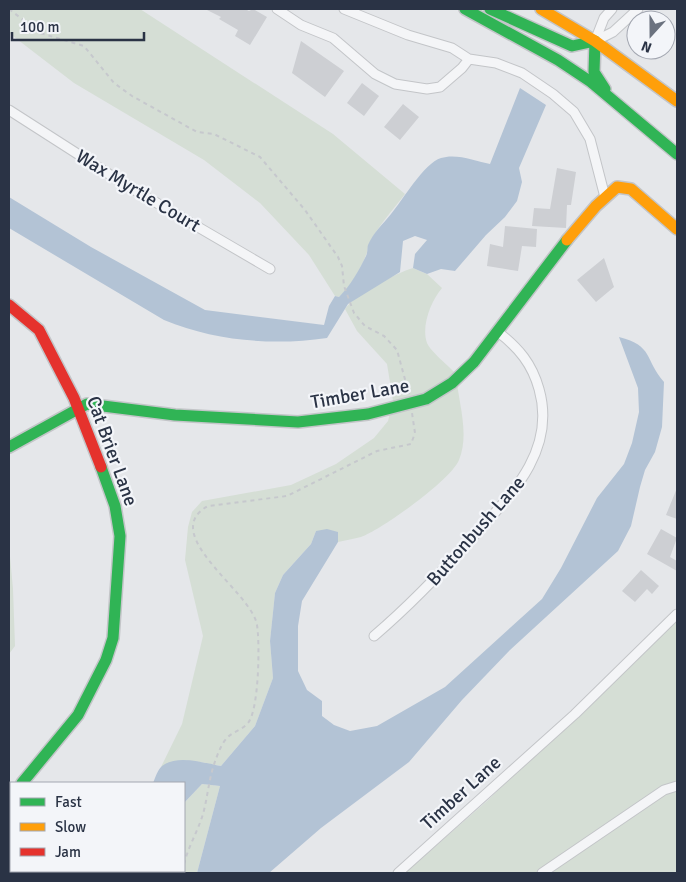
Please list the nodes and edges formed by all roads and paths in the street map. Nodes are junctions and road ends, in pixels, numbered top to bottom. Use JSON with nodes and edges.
{"nodes":[{"id":1,"x":9,"y":9,"type":"edge"},
{"id":2,"x":279,"y":9,"type":"edge"},
{"id":3,"x":344,"y":9,"type":"edge"},
{"id":4,"x":465,"y":9,"type":"edge"},
{"id":5,"x":490,"y":9,"type":"edge"},
{"id":6,"x":541,"y":9,"type":"edge"},
{"id":7,"x":612,"y":9,"type":"edge"},
{"id":8,"x":638,"y":9,"type":"edge"},
{"id":9,"x":596,"y":41,"type":"junction"},
{"id":10,"x":468,"y":59,"type":"junction"},
{"id":11,"x":612,"y":100,"type":"junction"},
{"id":12,"x":677,"y":101,"type":"edge"},
{"id":13,"x":9,"y":110,"type":"edge"},
{"id":14,"x":677,"y":154,"type":"edge"},
{"id":15,"x":605,"y":197,"type":"junction"},
{"id":16,"x":677,"y":229,"type":"edge"},
{"id":17,"x":270,"y":269,"type":"dead end"},
{"id":18,"x":9,"y":305,"type":"edge"},
{"id":19,"x":498,"y":332,"type":"junction"},
{"id":20,"x":411,"y":404,"type":"junction"},
{"id":21,"x":79,"y":409,"type":"junction"},
{"id":22,"x":9,"y":447,"type":"edge"},
{"id":23,"x":677,"y":614,"type":"edge"},
{"id":24,"x":374,"y":636,"type":"dead end"},
{"id":25,"x":23,"y":782,"type":"edge"},
{"id":26,"x":677,"y":786,"type":"edge"},
{"id":27,"x":185,"y":861,"type":"edge"},
{"id":28,"x":398,"y":873,"type":"edge"},
{"id":29,"x":542,"y":873,"type":"edge"}],
"edges":[{"from":1,"to":20,"type":"path"},
{"from":2,"to":10,"type":"street"},
{"from":3,"to":10,"type":"street"},
{"from":4,"to":11,"type":"main road"},
{"from":5,"to":9,"type":"main road"},
{"from":6,"to":9,"type":"main road"},
{"from":7,"to":9,"type":"street"},
{"from":8,"to":9,"type":"street"},
{"from":9,"to":11,"type":"main road"},
{"from":9,"to":12,"type":"main road"},
{"from":10,"to":15,"type":"street"},
{"from":11,"to":14,"type":"main road"},
{"from":13,"to":17,"type":"street","name":"Wax Myrtle Court"},
{"from":15,"to":16,"type":"main road","name":"Timber Lane"},
{"from":15,"to":19,"type":"main road","name":"Timber Lane"},
{"from":18,"to":21,"type":"main road","name":"Cat Brier Lane"},
{"from":19,"to":20,"type":"main road","name":"Timber Lane"},
{"from":19,"to":24,"type":"street","name":"Buttonbush Lane"},
{"from":20,"to":21,"type":"main road","name":"Timber Lane"},
{"from":20,"to":27,"type":"path"},
{"from":21,"to":22,"type":"main road","name":"Timber Lane"},
{"from":21,"to":25,"type":"main road","name":"Cat Brier Lane"},
{"from":23,"to":28,"type":"street","name":"Timber Lane"},
{"from":26,"to":29,"type":"street"}]}
